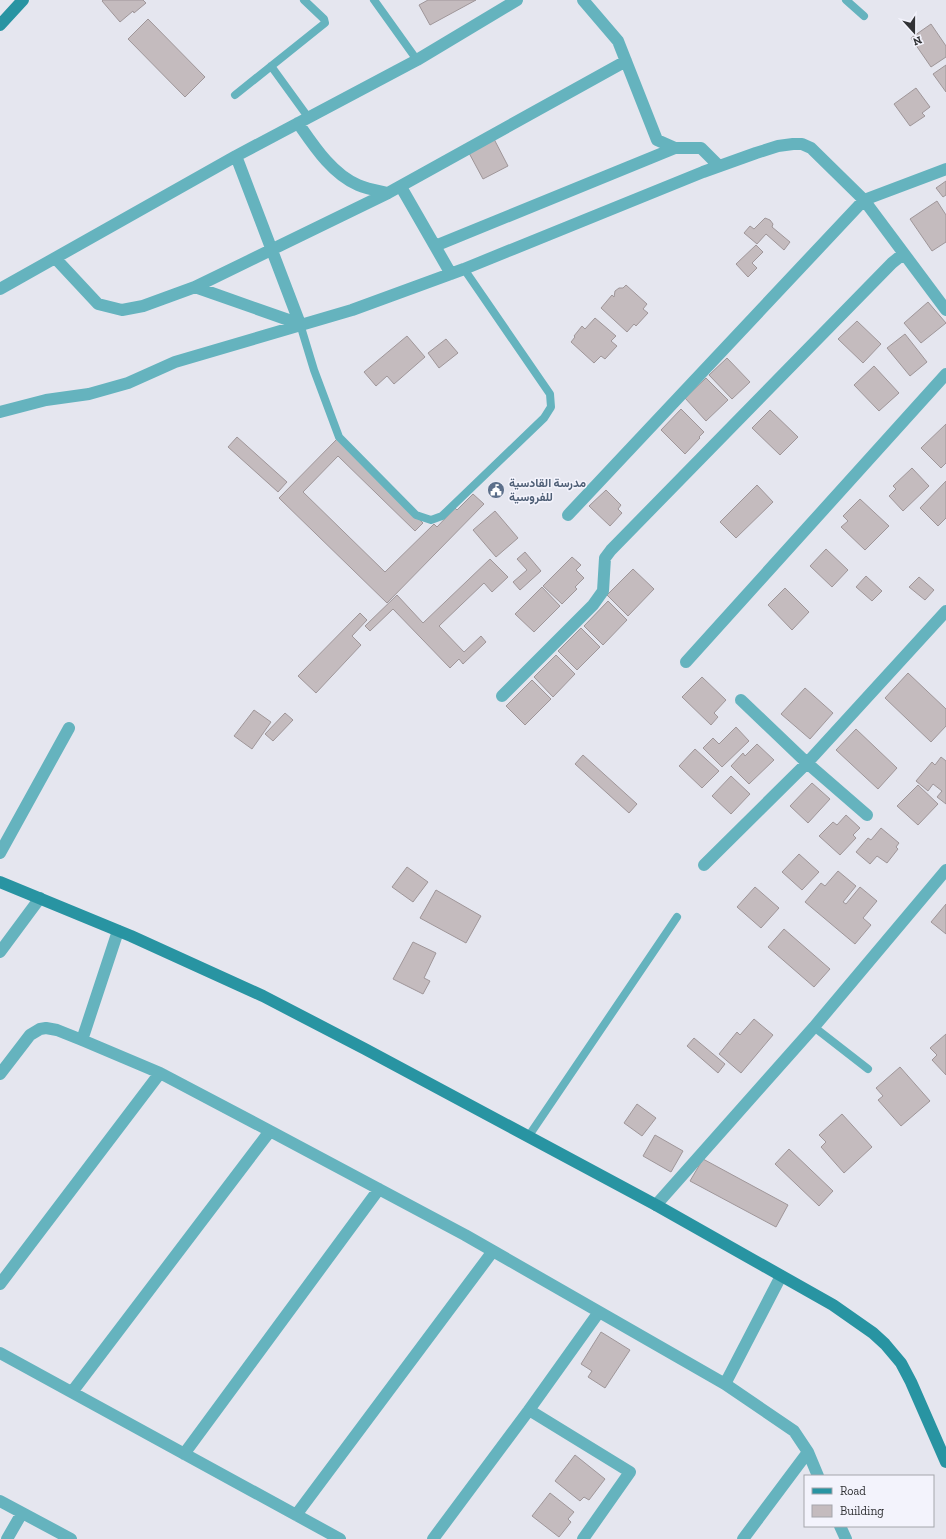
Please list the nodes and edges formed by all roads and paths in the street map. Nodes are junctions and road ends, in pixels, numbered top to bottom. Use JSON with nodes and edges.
{"nodes":[{"id":1,"x":23,"y":0,"type":"edge"},
{"id":2,"x":304,"y":0,"type":"edge"},
{"id":3,"x":374,"y":0,"type":"edge"},
{"id":4,"x":517,"y":0,"type":"edge"},
{"id":5,"x":582,"y":0,"type":"edge"},
{"id":6,"x":846,"y":0,"type":"edge"},
{"id":7,"x":864,"y":16,"type":"dead end"},
{"id":8,"x":0,"y":25,"type":"edge"},
{"id":9,"x":417,"y":60,"type":"junction"},
{"id":10,"x":626,"y":61,"type":"junction"},
{"id":11,"x":271,"y":66,"type":"junction"},
{"id":12,"x":235,"y":95,"type":"dead end"},
{"id":13,"x":303,"y":120,"type":"junction"},
{"id":14,"x":676,"y":148,"type":"junction"},
{"id":15,"x":236,"y":156,"type":"junction"},
{"id":16,"x":719,"y":166,"type":"junction"},
{"id":17,"x":946,"y":169,"type":"edge"},
{"id":18,"x":401,"y":187,"type":"junction"},
{"id":19,"x":388,"y":193,"type":"junction"},
{"id":20,"x":864,"y":200,"type":"junction"},
{"id":21,"x":435,"y":246,"type":"junction"},
{"id":22,"x":272,"y":250,"type":"junction"},
{"id":23,"x":903,"y":254,"type":"junction"},
{"id":24,"x":56,"y":259,"type":"junction"},
{"id":25,"x":464,"y":269,"type":"junction"},
{"id":26,"x":450,"y":274,"type":"junction"},
{"id":27,"x":195,"y":287,"type":"junction"},
{"id":28,"x":0,"y":289,"type":"edge"},
{"id":29,"x":946,"y":310,"type":"edge"},
{"id":30,"x":300,"y":324,"type":"junction"},
{"id":31,"x":946,"y":374,"type":"edge"},
{"id":32,"x":0,"y":412,"type":"edge"},
{"id":33,"x":568,"y":515,"type":"dead end"},
{"id":34,"x":946,"y":611,"type":"edge"},
{"id":35,"x":942,"y":623,"type":"edge"},
{"id":36,"x":686,"y":662,"type":"dead end"},
{"id":37,"x":502,"y":696,"type":"dead end"},
{"id":38,"x":740,"y":700,"type":"dead end"},
{"id":39,"x":69,"y":728,"type":"dead end"},
{"id":40,"x":807,"y":763,"type":"junction"},
{"id":41,"x":868,"y":815,"type":"dead end"},
{"id":42,"x":0,"y":853,"type":"edge"},
{"id":43,"x":704,"y":865,"type":"dead end"},
{"id":44,"x":946,"y":870,"type":"edge"},
{"id":45,"x":0,"y":882,"type":"edge"},
{"id":46,"x":40,"y":898,"type":"junction"},
{"id":47,"x":677,"y":917,"type":"dead end"},
{"id":48,"x":118,"y":931,"type":"junction"},
{"id":49,"x":0,"y":952,"type":"edge"},
{"id":50,"x":814,"y":1027,"type":"junction"},
{"id":51,"x":82,"y":1040,"type":"junction"},
{"id":52,"x":868,"y":1069,"type":"dead end"},
{"id":53,"x":160,"y":1073,"type":"junction"},
{"id":54,"x":0,"y":1074,"type":"edge"},
{"id":55,"x":270,"y":1131,"type":"junction"},
{"id":56,"x":528,"y":1137,"type":"junction"},
{"id":57,"x":380,"y":1190,"type":"junction"},
{"id":58,"x":656,"y":1205,"type":"junction"},
{"id":59,"x":493,"y":1252,"type":"junction"},
{"id":60,"x":781,"y":1276,"type":"junction"},
{"id":61,"x":0,"y":1284,"type":"edge"},
{"id":62,"x":599,"y":1312,"type":"junction"},
{"id":63,"x":0,"y":1353,"type":"edge"},
{"id":64,"x":725,"y":1384,"type":"junction"},
{"id":65,"x":72,"y":1392,"type":"junction"},
{"id":66,"x":529,"y":1410,"type":"junction"},
{"id":67,"x":808,"y":1452,"type":"junction"},
{"id":68,"x":184,"y":1454,"type":"junction"},
{"id":69,"x":946,"y":1462,"type":"edge"},
{"id":70,"x":818,"y":1475,"type":"edge"},
{"id":71,"x":0,"y":1501,"type":"edge"},
{"id":72,"x":22,"y":1513,"type":"junction"},
{"id":73,"x":296,"y":1515,"type":"junction"},
{"id":74,"x":840,"y":1527,"type":"edge"},
{"id":75,"x":8,"y":1539,"type":"edge"},
{"id":76,"x":71,"y":1539,"type":"edge"},
{"id":77,"x":340,"y":1539,"type":"edge"},
{"id":78,"x":433,"y":1539,"type":"edge"},
{"id":79,"x":583,"y":1539,"type":"edge"},
{"id":80,"x":744,"y":1539,"type":"edge"},
{"id":81,"x":846,"y":1539,"type":"edge"}],
"edges":[{"from":1,"to":8,"type":"street"},
{"from":2,"to":11,"type":"lane"},
{"from":3,"to":9,"type":"lane"},
{"from":4,"to":9,"type":"street"},
{"from":5,"to":10,"type":"street"},
{"from":6,"to":7,"type":"lane"},
{"from":9,"to":13,"type":"street"},
{"from":10,"to":14,"type":"street"},
{"from":10,"to":18,"type":"street"},
{"from":11,"to":12,"type":"lane"},
{"from":11,"to":13,"type":"lane"},
{"from":13,"to":15,"type":"street"},
{"from":13,"to":19,"type":"street"},
{"from":14,"to":16,"type":"street"},
{"from":14,"to":21,"type":"street"},
{"from":15,"to":22,"type":"street"},
{"from":15,"to":24,"type":"street"},
{"from":16,"to":20,"type":"street"},
{"from":16,"to":25,"type":"street"},
{"from":17,"to":20,"type":"street"},
{"from":18,"to":19,"type":"street"},
{"from":18,"to":21,"type":"street"},
{"from":19,"to":22,"type":"street"},
{"from":20,"to":23,"type":"street"},
{"from":20,"to":33,"type":"street"},
{"from":21,"to":26,"type":"street"},
{"from":22,"to":27,"type":"street"},
{"from":22,"to":30,"type":"street"},
{"from":23,"to":29,"type":"street"},
{"from":23,"to":37,"type":"street"},
{"from":24,"to":27,"type":"street"},
{"from":24,"to":28,"type":"street"},
{"from":25,"to":26,"type":"street"},
{"from":25,"to":30,"type":"lane"},
{"from":26,"to":30,"type":"street"},
{"from":27,"to":30,"type":"street"},
{"from":30,"to":32,"type":"street"},
{"from":31,"to":36,"type":"street"},
{"from":34,"to":35,"type":"street"},
{"from":35,"to":40,"type":"street"},
{"from":38,"to":40,"type":"street"},
{"from":39,"to":42,"type":"street"},
{"from":40,"to":41,"type":"street"},
{"from":40,"to":43,"type":"street"},
{"from":44,"to":50,"type":"street"},
{"from":45,"to":46,"type":"street"},
{"from":46,"to":48,"type":"street"},
{"from":46,"to":49,"type":"street"},
{"from":47,"to":56,"type":"lane"},
{"from":48,"to":51,"type":"street"},
{"from":48,"to":56,"type":"street"},
{"from":50,"to":52,"type":"lane"},
{"from":50,"to":58,"type":"street"},
{"from":51,"to":53,"type":"street"},
{"from":51,"to":54,"type":"street"},
{"from":53,"to":55,"type":"street"},
{"from":53,"to":61,"type":"street"},
{"from":55,"to":57,"type":"street"},
{"from":55,"to":65,"type":"street"},
{"from":56,"to":58,"type":"street"},
{"from":57,"to":59,"type":"street"},
{"from":57,"to":68,"type":"street"},
{"from":58,"to":60,"type":"street"},
{"from":59,"to":62,"type":"street"},
{"from":59,"to":73,"type":"street"},
{"from":60,"to":64,"type":"street"},
{"from":60,"to":69,"type":"street"},
{"from":62,"to":64,"type":"street"},
{"from":62,"to":66,"type":"street"},
{"from":63,"to":65,"type":"street"},
{"from":64,"to":67,"type":"street"},
{"from":65,"to":68,"type":"street"},
{"from":66,"to":78,"type":"street"},
{"from":66,"to":79,"type":"street"},
{"from":67,"to":70,"type":"street"},
{"from":67,"to":80,"type":"street"},
{"from":68,"to":73,"type":"street"},
{"from":71,"to":72,"type":"street"},
{"from":72,"to":75,"type":"street"},
{"from":72,"to":76,"type":"street"},
{"from":73,"to":77,"type":"street"},
{"from":74,"to":81,"type":"street"}]}
